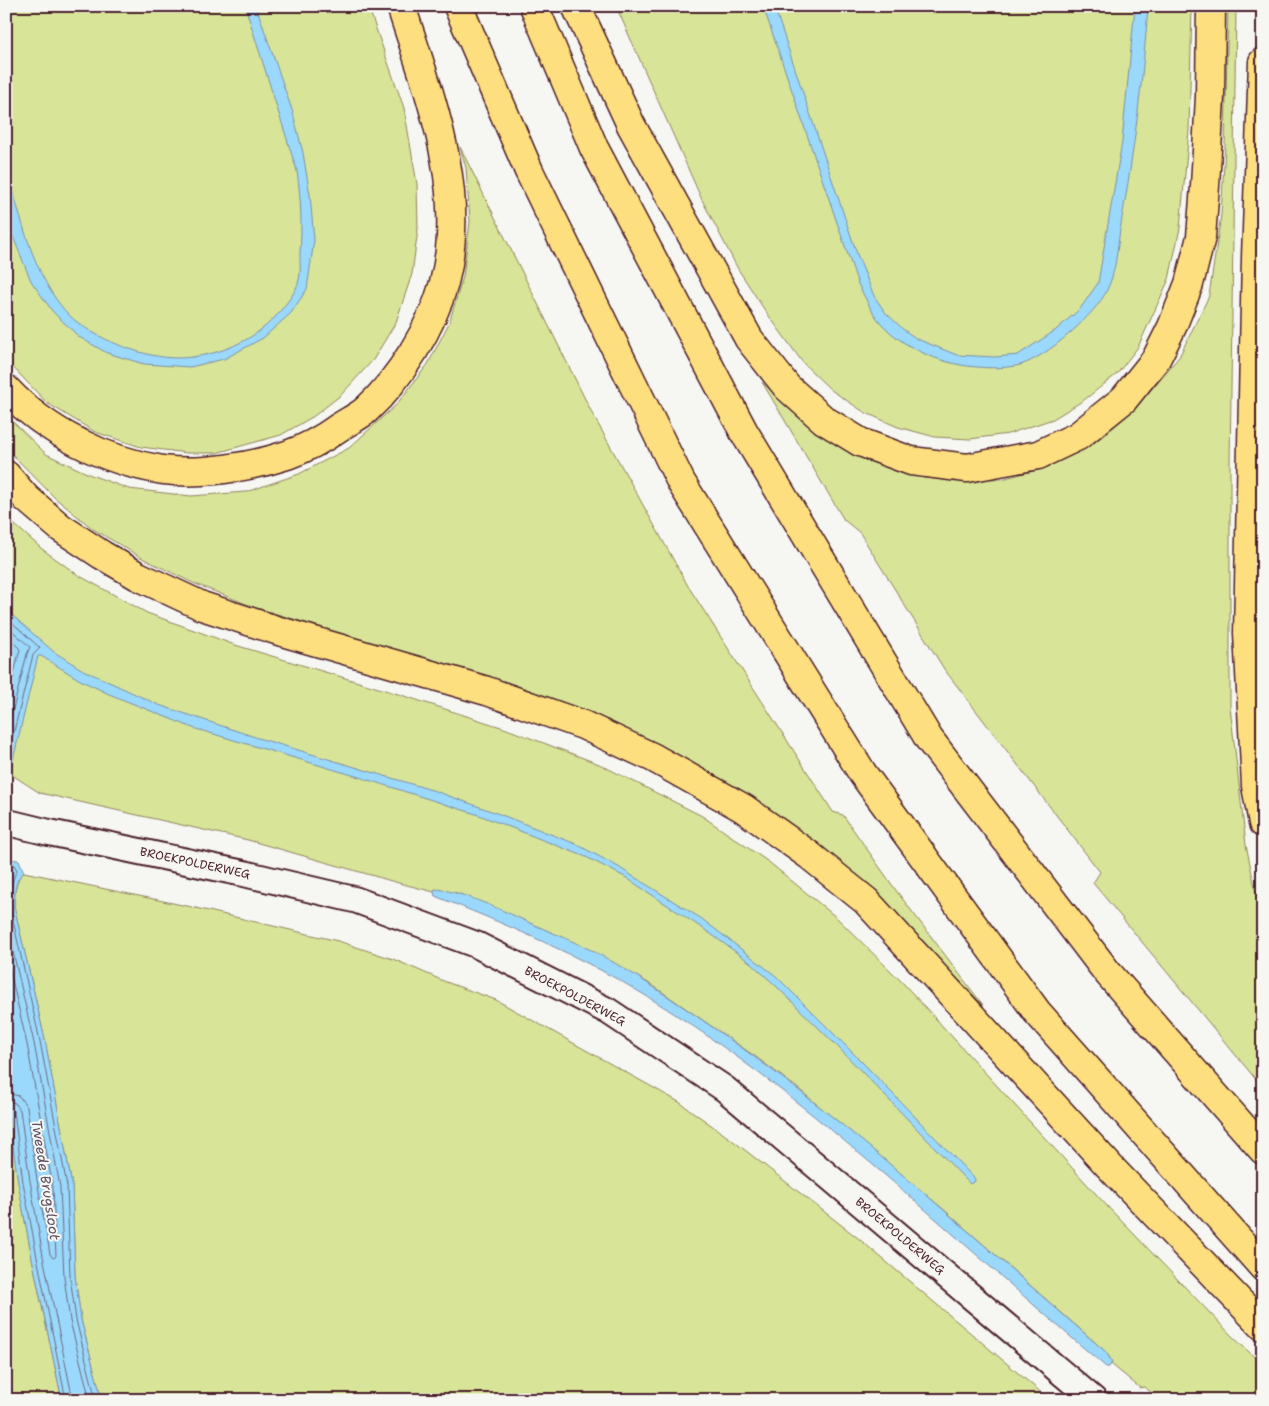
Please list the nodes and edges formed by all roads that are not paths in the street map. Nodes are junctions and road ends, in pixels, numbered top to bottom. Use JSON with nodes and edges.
{"nodes":[{"id":1,"x":400,"y":6,"type":"edge"},
{"id":2,"x":458,"y":6,"type":"edge"},
{"id":3,"x":534,"y":6,"type":"edge"},
{"id":4,"x":576,"y":6,"type":"edge"},
{"id":5,"x":1211,"y":6,"type":"edge"},
{"id":6,"x":1263,"y":62,"type":"edge"},
{"id":7,"x":6,"y":389,"type":"edge"},
{"id":8,"x":6,"y":475,"type":"edge"},
{"id":9,"x":6,"y":822,"type":"edge"},
{"id":10,"x":1263,"y":823,"type":"edge"},
{"id":11,"x":1263,"y":1150,"type":"edge"},
{"id":12,"x":1263,"y":1267,"type":"edge"},
{"id":13,"x":1263,"y":1326,"type":"edge"},
{"id":14,"x":1094,"y":1400,"type":"edge"}],
"edges":[{"from":1,"to":7,"type":"highway"},
{"from":2,"to":12,"type":"highway"},
{"from":3,"to":11,"type":"highway"},
{"from":4,"to":5,"type":"highway"},
{"from":6,"to":10,"type":"highway"},
{"from":8,"to":13,"type":"highway"},
{"from":9,"to":14,"type":"street","name":"BROEKPOLDERWEG"}]}
